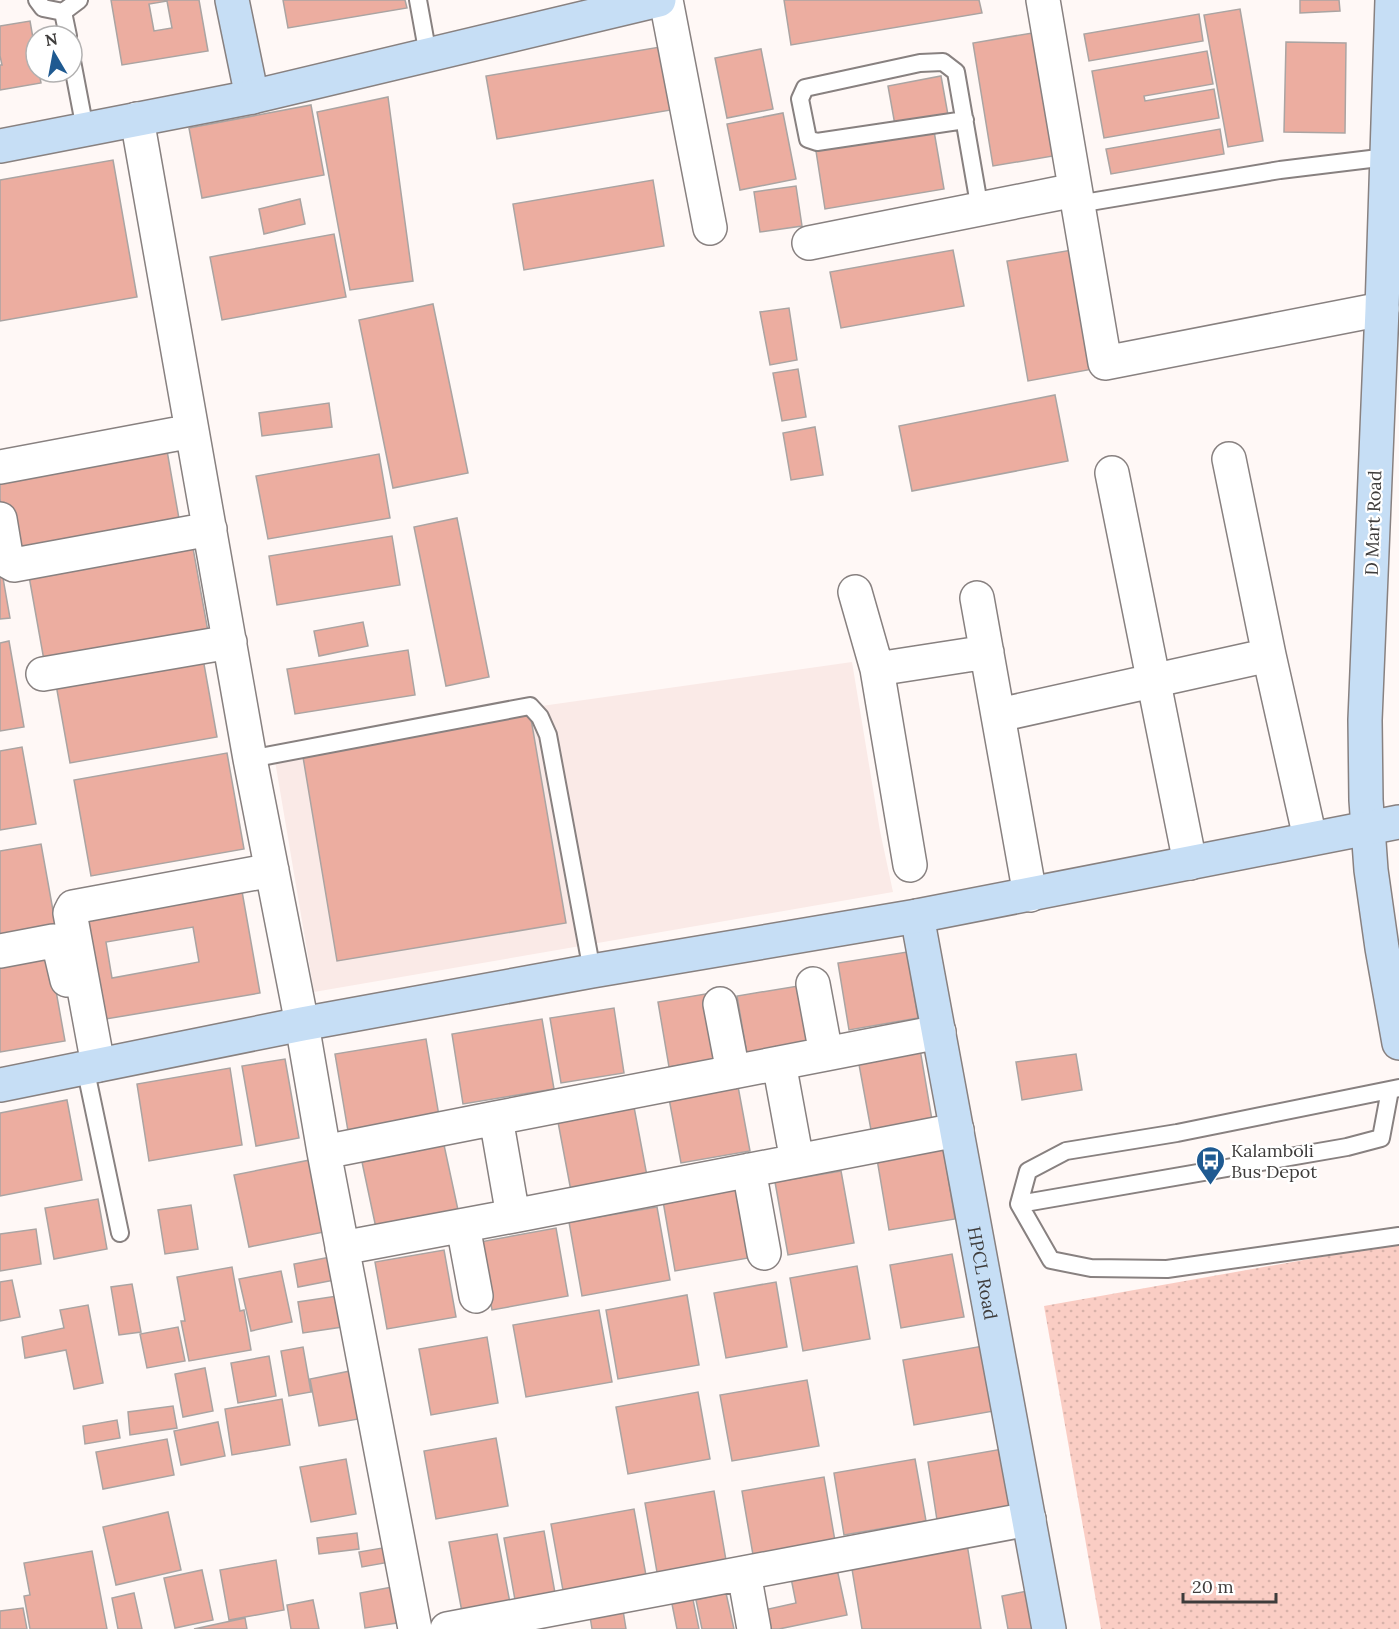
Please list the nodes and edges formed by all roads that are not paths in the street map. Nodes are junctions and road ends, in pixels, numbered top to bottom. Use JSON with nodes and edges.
{"nodes":[{"id":1,"x":37,"y":0,"type":"edge"},
{"id":2,"x":79,"y":0,"type":"edge"},
{"id":3,"x":232,"y":0,"type":"edge"},
{"id":4,"x":418,"y":0,"type":"edge"},
{"id":5,"x":659,"y":0,"type":"edge"},
{"id":6,"x":666,"y":0,"type":"edge"},
{"id":7,"x":1043,"y":0,"type":"edge"},
{"id":8,"x":1392,"y":0,"type":"edge"},
{"id":9,"x":602,"y":7,"type":"edge"},
{"id":10,"x":63,"y":12,"type":"junction"},
{"id":11,"x":66,"y":24,"type":"edge"},
{"id":12,"x":428,"y":55,"type":"junction"},
{"id":13,"x":76,"y":84,"type":"edge"},
{"id":14,"x":252,"y":97,"type":"junction"},
{"id":15,"x":137,"y":119,"type":"junction"},
{"id":16,"x":965,"y":120,"type":"junction"},
{"id":17,"x":85,"y":129,"type":"junction"},
{"id":18,"x":0,"y":146,"type":"edge"},
{"id":19,"x":1387,"y":157,"type":"junction"},
{"id":20,"x":1077,"y":197,"type":"junction"},
{"id":21,"x":980,"y":210,"type":"junction"},
{"id":22,"x":710,"y":228,"type":"dead end"},
{"id":23,"x":809,"y":243,"type":"dead end"},
{"id":24,"x":1382,"y":309,"type":"junction"},
{"id":25,"x":192,"y":431,"type":"junction"},
{"id":26,"x":1229,"y":459,"type":"dead end"},
{"id":27,"x":0,"y":467,"type":"edge"},
{"id":28,"x":1112,"y":473,"type":"dead end"},
{"id":29,"x":0,"y":519,"type":"edge"},
{"id":30,"x":210,"y":529,"type":"junction"},
{"id":31,"x":855,"y":592,"type":"dead end"},
{"id":32,"x":977,"y":598,"type":"dead end"},
{"id":33,"x":230,"y":642,"type":"junction"},
{"id":34,"x":987,"y":652,"type":"junction"},
{"id":35,"x":1269,"y":655,"type":"junction"},
{"id":36,"x":877,"y":669,"type":"junction"},
{"id":37,"x":43,"y":674,"type":"dead end"},
{"id":38,"x":1153,"y":680,"type":"junction"},
{"id":39,"x":999,"y":715,"type":"junction"},
{"id":40,"x":250,"y":759,"type":"junction"},
{"id":41,"x":1384,"y":825,"type":"edge"},
{"id":42,"x":1310,"y":838,"type":"junction"},
{"id":43,"x":1190,"y":863,"type":"junction"},
{"id":44,"x":910,"y":865,"type":"dead end"},
{"id":45,"x":272,"y":870,"type":"junction"},
{"id":46,"x":1030,"y":895,"type":"junction"},
{"id":47,"x":917,"y":916,"type":"junction"},
{"id":48,"x":0,"y":951,"type":"edge"},
{"id":49,"x":592,"y":971,"type":"junction"},
{"id":50,"x":813,"y":984,"type":"dead end"},
{"id":51,"x":720,"y":1004,"type":"dead end"},
{"id":52,"x":302,"y":1024,"type":"junction"},
{"id":53,"x":939,"y":1032,"type":"junction"},
{"id":54,"x":1399,"y":1043,"type":"edge"},
{"id":55,"x":826,"y":1054,"type":"junction"},
{"id":56,"x":778,"y":1063,"type":"junction"},
{"id":57,"x":92,"y":1066,"type":"junction"},
{"id":58,"x":733,"y":1072,"type":"junction"},
{"id":59,"x":0,"y":1085,"type":"edge"},
{"id":60,"x":1395,"y":1089,"type":"edge"},
{"id":61,"x":496,"y":1118,"type":"junction"},
{"id":62,"x":957,"y":1130,"type":"junction"},
{"id":63,"x":324,"y":1152,"type":"junction"},
{"id":64,"x":797,"y":1161,"type":"junction"},
{"id":65,"x":749,"y":1170,"type":"junction"},
{"id":66,"x":1019,"y":1204,"type":"junction"},
{"id":67,"x":513,"y":1216,"type":"junction"},
{"id":68,"x":463,"y":1226,"type":"junction"},
{"id":69,"x":120,"y":1233,"type":"dead end"},
{"id":70,"x":1399,"y":1236,"type":"edge"},
{"id":71,"x":342,"y":1248,"type":"junction"},
{"id":72,"x":764,"y":1253,"type":"dead end"},
{"id":73,"x":476,"y":1296,"type":"dead end"},
{"id":74,"x":1029,"y":1519,"type":"junction"},
{"id":75,"x":744,"y":1573,"type":"junction"},
{"id":76,"x":415,"y":1629,"type":"edge"},
{"id":77,"x":447,"y":1629,"type":"edge"},
{"id":78,"x":754,"y":1629,"type":"edge"},
{"id":79,"x":1049,"y":1629,"type":"edge"}],
"edges":[{"from":1,"to":10,"type":"lane"},
{"from":2,"to":10,"type":"lane"},
{"from":3,"to":14,"type":"street"},
{"from":4,"to":12,"type":"lane"},
{"from":5,"to":9,"type":"street"},
{"from":6,"to":22,"type":"street"},
{"from":7,"to":20,"type":"street"},
{"from":8,"to":19,"type":"street","name":"D Mart Road"},
{"from":9,"to":12,"type":"street"},
{"from":10,"to":11,"type":"lane"},
{"from":12,"to":14,"type":"street"},
{"from":13,"to":17,"type":"lane"},
{"from":14,"to":15,"type":"street"},
{"from":15,"to":17,"type":"street"},
{"from":15,"to":25,"type":"street"},
{"from":16,"to":16,"type":"lane"},
{"from":16,"to":21,"type":"lane"},
{"from":17,"to":18,"type":"street"},
{"from":19,"to":20,"type":"lane"},
{"from":19,"to":24,"type":"street","name":"D Mart Road"},
{"from":20,"to":21,"type":"street"},
{"from":20,"to":24,"type":"street"},
{"from":21,"to":23,"type":"street"},
{"from":24,"to":41,"type":"street","name":"D Mart Road"},
{"from":25,"to":27,"type":"street"},
{"from":25,"to":30,"type":"street"},
{"from":26,"to":35,"type":"street"},
{"from":28,"to":38,"type":"street"},
{"from":29,"to":30,"type":"street"},
{"from":30,"to":33,"type":"street"},
{"from":31,"to":36,"type":"street"},
{"from":32,"to":34,"type":"street"},
{"from":33,"to":37,"type":"street"},
{"from":33,"to":40,"type":"street"},
{"from":34,"to":36,"type":"street"},
{"from":34,"to":39,"type":"street"},
{"from":35,"to":38,"type":"street"},
{"from":35,"to":42,"type":"street"},
{"from":36,"to":44,"type":"street"},
{"from":38,"to":39,"type":"street"},
{"from":38,"to":43,"type":"street"},
{"from":39,"to":46,"type":"street"},
{"from":40,"to":45,"type":"street"},
{"from":40,"to":49,"type":"lane"},
{"from":41,"to":42,"type":"street"},
{"from":41,"to":54,"type":"street","name":"D Mart Road"},
{"from":42,"to":43,"type":"street"},
{"from":43,"to":46,"type":"street"},
{"from":45,"to":52,"type":"street"},
{"from":45,"to":57,"type":"street"},
{"from":46,"to":47,"type":"street"},
{"from":47,"to":49,"type":"street"},
{"from":47,"to":53,"type":"street","name":"HPCL Road"},
{"from":48,"to":57,"type":"street"},
{"from":49,"to":52,"type":"street"},
{"from":50,"to":55,"type":"street"},
{"from":51,"to":58,"type":"street"},
{"from":52,"to":57,"type":"street"},
{"from":52,"to":63,"type":"street"},
{"from":53,"to":55,"type":"street"},
{"from":53,"to":62,"type":"street","name":"HPCL Road"},
{"from":55,"to":56,"type":"street"},
{"from":56,"to":58,"type":"street"},
{"from":56,"to":64,"type":"street"},
{"from":57,"to":59,"type":"street"},
{"from":57,"to":69,"type":"lane"},
{"from":58,"to":61,"type":"street"},
{"from":60,"to":66,"type":"lane"},
{"from":60,"to":66,"type":"lane"},
{"from":61,"to":63,"type":"street"},
{"from":61,"to":67,"type":"street"},
{"from":62,"to":64,"type":"street"},
{"from":62,"to":74,"type":"street","name":"HPCL Road"},
{"from":63,"to":71,"type":"street"},
{"from":64,"to":65,"type":"street"},
{"from":65,"to":67,"type":"street"},
{"from":65,"to":72,"type":"street"},
{"from":66,"to":70,"type":"lane"},
{"from":67,"to":68,"type":"street"},
{"from":68,"to":71,"type":"street"},
{"from":68,"to":73,"type":"street"},
{"from":71,"to":76,"type":"street"},
{"from":74,"to":75,"type":"street"},
{"from":74,"to":79,"type":"street","name":"HPCL Road"},
{"from":75,"to":77,"type":"street"},
{"from":75,"to":78,"type":"street"}]}
